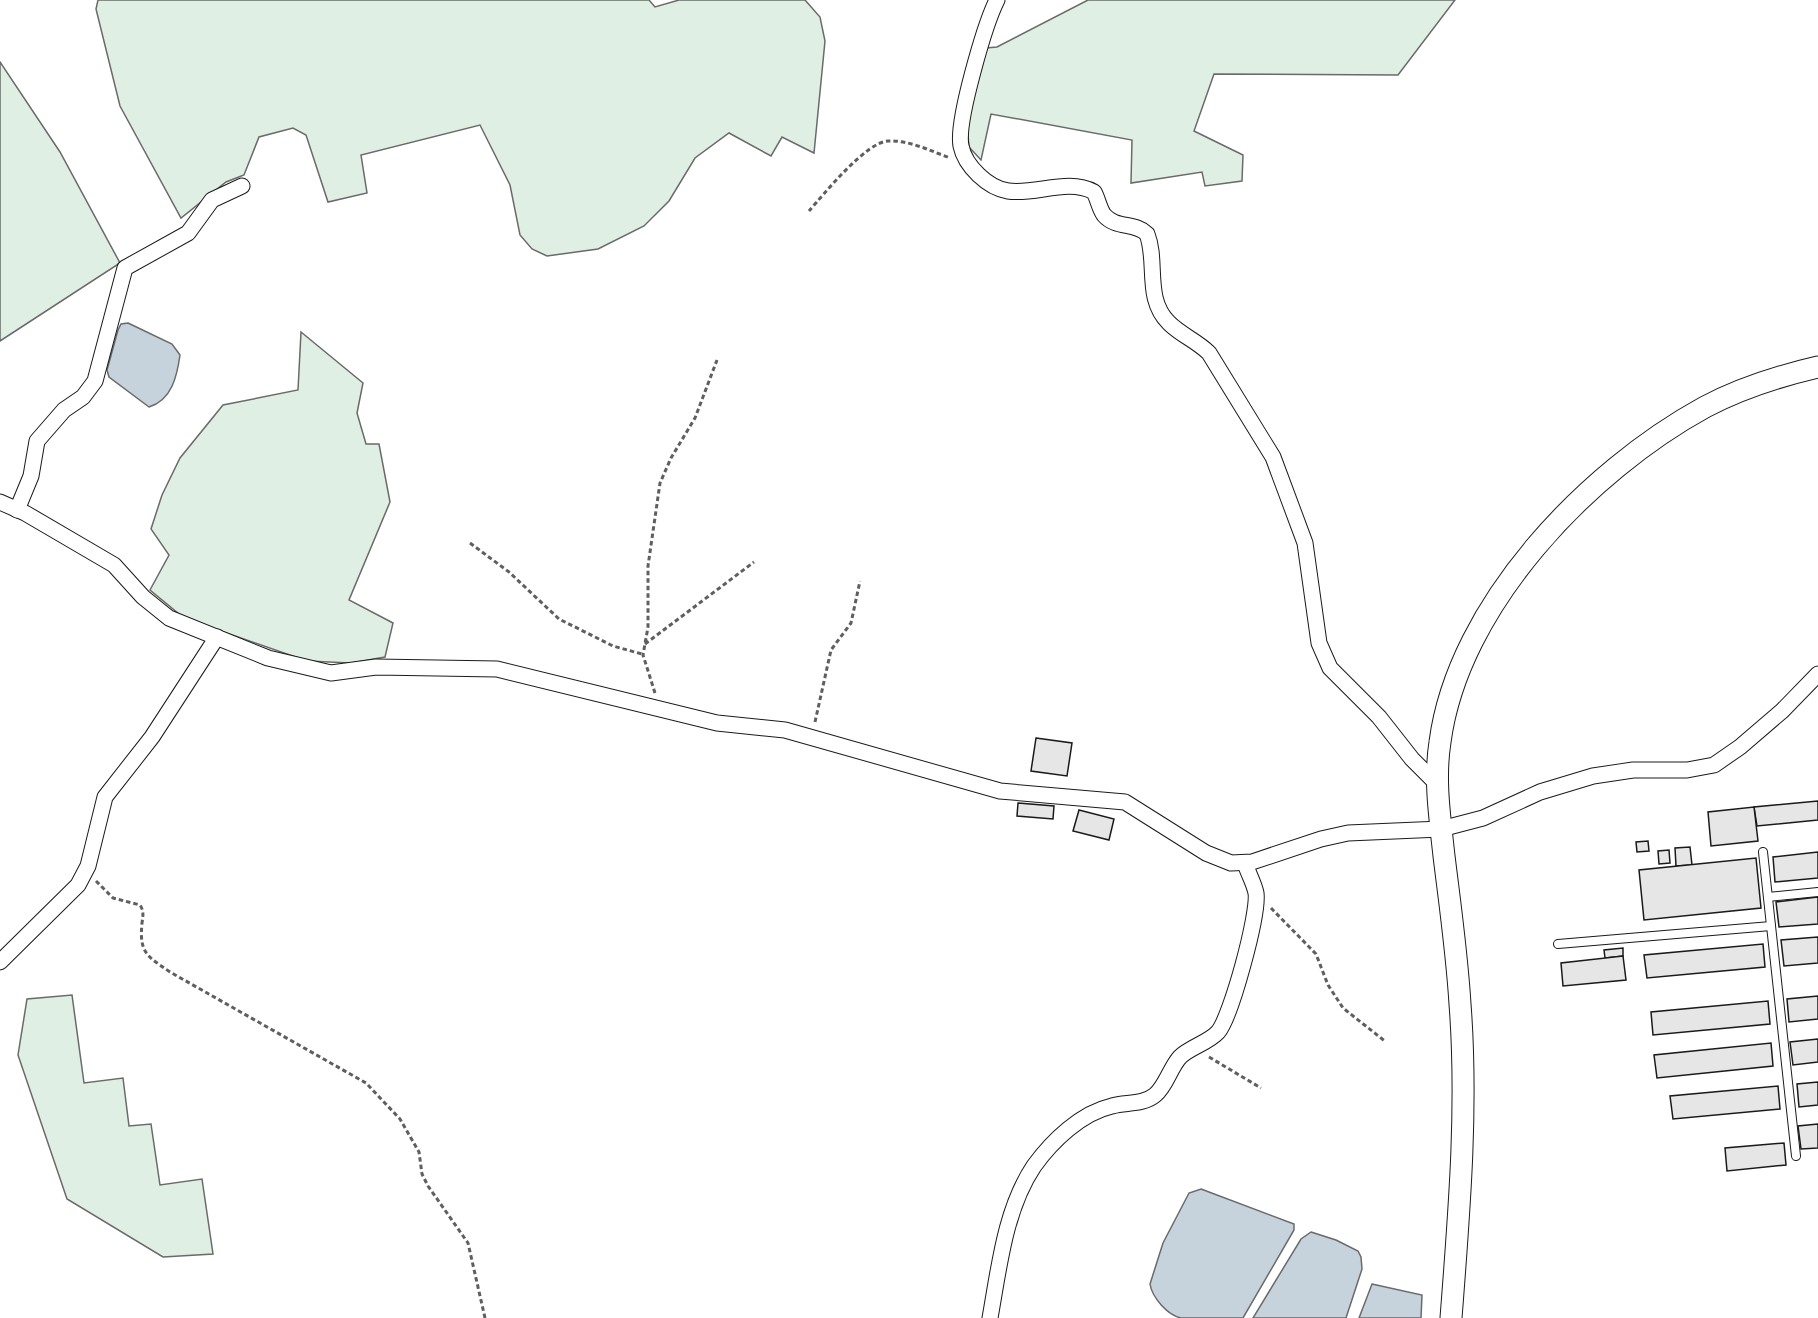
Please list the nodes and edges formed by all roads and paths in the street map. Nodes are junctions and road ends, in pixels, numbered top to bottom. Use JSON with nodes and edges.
{"nodes":[{"id":1,"x":997,"y":0,"type":"edge"},
{"id":2,"x":973,"y":167,"type":"junction"},
{"id":3,"x":242,"y":186,"type":"dead end"},
{"id":4,"x":809,"y":211,"type":"dead end"},
{"id":5,"x":717,"y":360,"type":"dead end"},
{"id":6,"x":1818,"y":367,"type":"edge"},
{"id":7,"x":0,"y":502,"type":"edge"},
{"id":8,"x":17,"y":510,"type":"junction"},
{"id":9,"x":470,"y":543,"type":"dead end"},
{"id":10,"x":754,"y":562,"type":"dead end"},
{"id":11,"x":860,"y":581,"type":"dead end"},
{"id":12,"x":217,"y":637,"type":"junction"},
{"id":13,"x":645,"y":644,"type":"junction"},
{"id":14,"x":643,"y":655,"type":"junction"},
{"id":15,"x":1818,"y":674,"type":"edge"},
{"id":16,"x":661,"y":711,"type":"junction"},
{"id":17,"x":812,"y":738,"type":"junction"},
{"id":18,"x":1437,"y":784,"type":"junction"},
{"id":19,"x":1441,"y":829,"type":"junction"},
{"id":20,"x":1763,"y":852,"type":"dead end"},
{"id":21,"x":1245,"y":863,"type":"junction"},
{"id":22,"x":88,"y":866,"type":"junction"},
{"id":23,"x":1818,"y":892,"type":"edge"},
{"id":24,"x":1256,"y":894,"type":"junction"},
{"id":25,"x":1768,"y":897,"type":"junction"},
{"id":26,"x":1771,"y":926,"type":"junction"},
{"id":27,"x":1558,"y":944,"type":"dead end"},
{"id":28,"x":0,"y":962,"type":"edge"},
{"id":29,"x":1386,"y":1042,"type":"dead end"},
{"id":30,"x":1194,"y":1048,"type":"junction"},
{"id":31,"x":1261,"y":1088,"type":"dead end"},
{"id":32,"x":1796,"y":1156,"type":"dead end"},
{"id":33,"x":485,"y":1318,"type":"edge"},
{"id":34,"x":990,"y":1318,"type":"edge"},
{"id":35,"x":1451,"y":1318,"type":"edge"}],
"edges":[{"from":1,"to":2,"type":"street"},
{"from":2,"to":4,"type":"path"},
{"from":2,"to":18,"type":"street"},
{"from":3,"to":8,"type":"street"},
{"from":5,"to":13,"type":"path"},
{"from":6,"to":18,"type":"street"},
{"from":7,"to":8,"type":"street"},
{"from":8,"to":12,"type":"street"},
{"from":9,"to":14,"type":"path"},
{"from":10,"to":13,"type":"path"},
{"from":11,"to":17,"type":"path"},
{"from":12,"to":16,"type":"street"},
{"from":12,"to":22,"type":"street"},
{"from":13,"to":14,"type":"path"},
{"from":14,"to":16,"type":"path"},
{"from":15,"to":19,"type":"street"},
{"from":16,"to":17,"type":"street"},
{"from":17,"to":21,"type":"street"},
{"from":18,"to":19,"type":"street"},
{"from":19,"to":21,"type":"street"},
{"from":19,"to":35,"type":"street"},
{"from":20,"to":25,"type":"lane"},
{"from":21,"to":24,"type":"street"},
{"from":22,"to":28,"type":"street"},
{"from":22,"to":33,"type":"path"},
{"from":23,"to":25,"type":"lane"},
{"from":24,"to":29,"type":"path"},
{"from":24,"to":30,"type":"street"},
{"from":25,"to":26,"type":"lane"},
{"from":26,"to":27,"type":"lane"},
{"from":26,"to":32,"type":"lane"},
{"from":30,"to":31,"type":"path"},
{"from":30,"to":34,"type":"street"}]}
